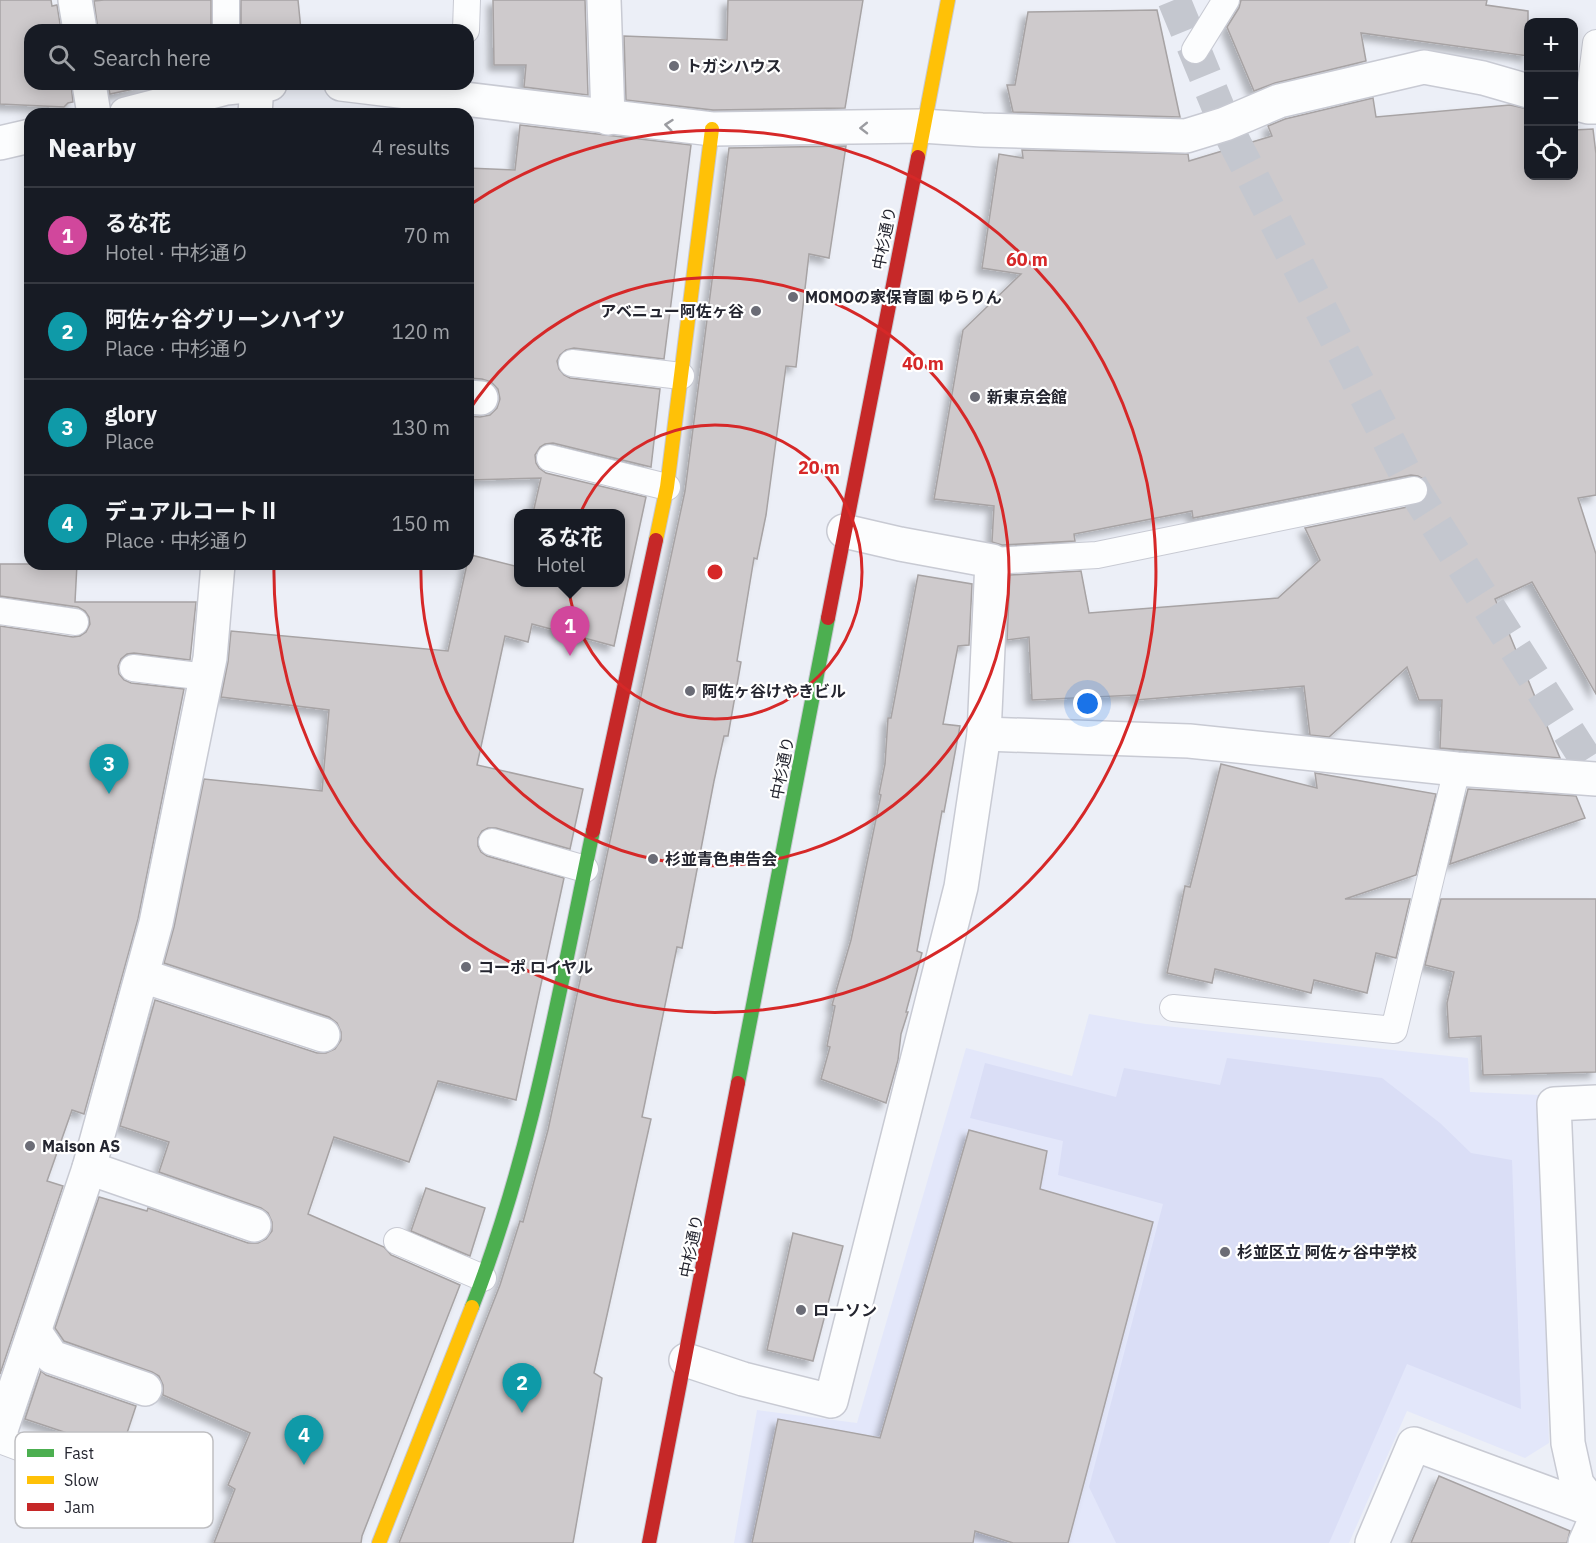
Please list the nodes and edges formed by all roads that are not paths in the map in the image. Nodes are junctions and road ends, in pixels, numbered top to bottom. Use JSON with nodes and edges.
{"nodes":[{"id":1,"x":75,"y":0,"type":"edge"},
{"id":2,"x":226,"y":0,"type":"edge"},
{"id":3,"x":466,"y":0,"type":"edge"},
{"id":4,"x":604,"y":0,"type":"edge"},
{"id":5,"x":948,"y":0,"type":"edge"},
{"id":6,"x":1226,"y":0,"type":"edge"},
{"id":7,"x":79,"y":24,"type":"edge"},
{"id":8,"x":226,"y":24,"type":"edge"},
{"id":9,"x":466,"y":24,"type":"edge"},
{"id":10,"x":1596,"y":43,"type":"edge"},
{"id":11,"x":1195,"y":50,"type":"dead end"},
{"id":12,"x":90,"y":90,"type":"edge"},
{"id":13,"x":434,"y":90,"type":"edge"},
{"id":14,"x":1524,"y":90,"type":"edge"},
{"id":15,"x":247,"y":91,"type":"edge"},
{"id":16,"x":465,"y":92,"type":"edge"},
{"id":17,"x":1586,"y":106,"type":"edge"},
{"id":18,"x":93,"y":108,"type":"edge"},
{"id":19,"x":158,"y":108,"type":"edge"},
{"id":20,"x":608,"y":118,"type":"junction"},
{"id":21,"x":922,"y":126,"type":"junction"},
{"id":22,"x":712,"y":129,"type":"junction"},
{"id":23,"x":24,"y":137,"type":"edge"},
{"id":24,"x":0,"y":143,"type":"edge"},
{"id":25,"x":572,"y":363,"type":"dead end"},
{"id":26,"x":681,"y":376,"type":"junction"},
{"id":27,"x":550,"y":458,"type":"dead end"},
{"id":28,"x":667,"y":487,"type":"junction"},
{"id":29,"x":1414,"y":490,"type":"dead end"},
{"id":30,"x":844,"y":531,"type":"junction"},
{"id":31,"x":992,"y":561,"type":"junction"},
{"id":32,"x":217,"y":570,"type":"edge"},
{"id":33,"x":0,"y":611,"type":"edge"},
{"id":34,"x":75,"y":622,"type":"dead end"},
{"id":35,"x":132,"y":668,"type":"dead end"},
{"id":36,"x":206,"y":677,"type":"junction"},
{"id":37,"x":984,"y":734,"type":"junction"},
{"id":38,"x":1457,"y":769,"type":"junction"},
{"id":39,"x":1596,"y":779,"type":"edge"},
{"id":40,"x":492,"y":842,"type":"dead end"},
{"id":41,"x":585,"y":869,"type":"junction"},
{"id":42,"x":143,"y":976,"type":"junction"},
{"id":43,"x":1173,"y":1008,"type":"dead end"},
{"id":44,"x":324,"y":1035,"type":"dead end"},
{"id":45,"x":1596,"y":1102,"type":"edge"},
{"id":46,"x":89,"y":1168,"type":"junction"},
{"id":47,"x":254,"y":1225,"type":"dead end"},
{"id":48,"x":397,"y":1241,"type":"dead end"},
{"id":49,"x":483,"y":1278,"type":"junction"},
{"id":50,"x":35,"y":1332,"type":"junction"},
{"id":51,"x":686,"y":1360,"type":"junction"},
{"id":52,"x":145,"y":1389,"type":"dead end"},
{"id":53,"x":0,"y":1433,"type":"edge"},
{"id":54,"x":0,"y":1440,"type":"edge"},
{"id":55,"x":15,"y":1446,"type":"edge"},
{"id":56,"x":1596,"y":1509,"type":"edge"},
{"id":57,"x":1596,"y":1518,"type":"edge"},
{"id":58,"x":379,"y":1543,"type":"edge"},
{"id":59,"x":650,"y":1543,"type":"edge"},
{"id":60,"x":1372,"y":1543,"type":"edge"},
{"id":61,"x":1586,"y":1543,"type":"edge"}],
"edges":[{"from":1,"to":7,"type":"street"},
{"from":2,"to":8,"type":"lane"},
{"from":3,"to":9,"type":"lane"},
{"from":4,"to":20,"type":"street"},
{"from":5,"to":21,"type":"main road","name":"中杉通り"},
{"from":6,"to":11,"type":"lane"},
{"from":10,"to":17,"type":"lane"},
{"from":12,"to":18,"type":"street"},
{"from":13,"to":16,"type":"street"},
{"from":14,"to":21,"type":"street"},
{"from":15,"to":19,"type":"street"},
{"from":16,"to":20,"type":"street"},
{"from":22,"to":20,"type":"street","one_way":true},
{"from":21,"to":22,"type":"street","one_way":true},
{"from":21,"to":30,"type":"main road","name":"中杉通り"},
{"from":22,"to":26,"type":"main road"},
{"from":23,"to":24,"type":"street"},
{"from":25,"to":26,"type":"lane"},
{"from":26,"to":28,"type":"main road"},
{"from":27,"to":28,"type":"lane"},
{"from":28,"to":41,"type":"main road"},
{"from":29,"to":31,"type":"lane"},
{"from":30,"to":31,"type":"street"},
{"from":30,"to":51,"type":"main road","name":"中杉通り"},
{"from":31,"to":37,"type":"street"},
{"from":32,"to":36,"type":"street"},
{"from":33,"to":34,"type":"lane"},
{"from":35,"to":36,"type":"lane"},
{"from":36,"to":42,"type":"street"},
{"from":37,"to":38,"type":"street"},
{"from":37,"to":51,"type":"street"},
{"from":38,"to":39,"type":"street"},
{"from":38,"to":43,"type":"lane"},
{"from":40,"to":41,"type":"lane"},
{"from":41,"to":49,"type":"main road"},
{"from":42,"to":44,"type":"street"},
{"from":42,"to":46,"type":"street"},
{"from":45,"to":56,"type":"street"},
{"from":46,"to":47,"type":"street"},
{"from":46,"to":50,"type":"street"},
{"from":48,"to":49,"type":"lane"},
{"from":49,"to":58,"type":"main road"},
{"from":50,"to":52,"type":"street"},
{"from":50,"to":53,"type":"street"},
{"from":51,"to":59,"type":"main road","name":"中杉通り"},
{"from":54,"to":55,"type":"lane"},
{"from":56,"to":60,"type":"street"},
{"from":57,"to":61,"type":"street"}]}
